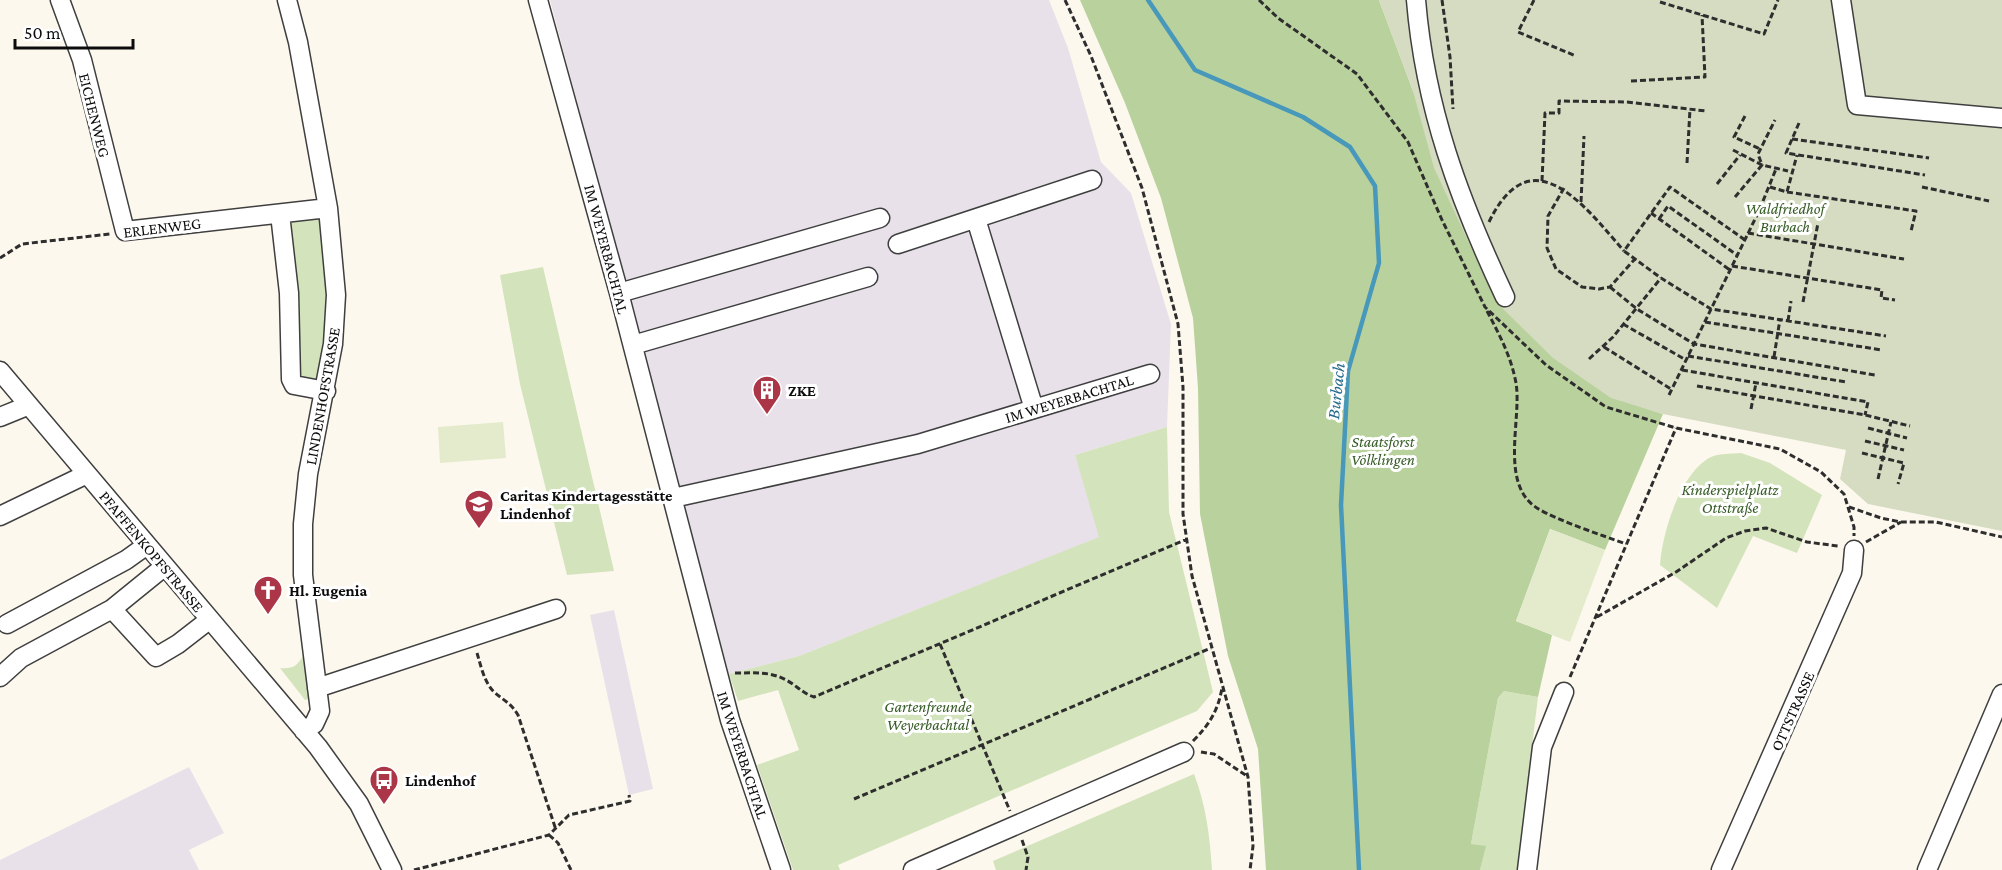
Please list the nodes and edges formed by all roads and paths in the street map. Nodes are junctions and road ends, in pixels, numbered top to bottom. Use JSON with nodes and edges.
{"nodes":[{"id":1,"x":60,"y":0,"type":"edge"},
{"id":2,"x":287,"y":0,"type":"edge"},
{"id":3,"x":538,"y":0,"type":"edge"},
{"id":4,"x":1065,"y":0,"type":"edge"},
{"id":5,"x":1259,"y":0,"type":"edge"},
{"id":6,"x":1416,"y":0,"type":"edge"},
{"id":7,"x":1442,"y":0,"type":"edge"},
{"id":8,"x":1533,"y":0,"type":"edge"},
{"id":9,"x":1778,"y":0,"type":"edge"},
{"id":10,"x":1841,"y":0,"type":"edge"},
{"id":11,"x":1660,"y":2,"type":"dead end"},
{"id":12,"x":1702,"y":15,"type":"junction"},
{"id":13,"x":1576,"y":56,"type":"dead end"},
{"id":14,"x":1631,"y":81,"type":"dead end"},
{"id":15,"x":1690,"y":109,"type":"junction"},
{"id":16,"x":1706,"y":111,"type":"dead end"},
{"id":17,"x":1745,"y":116,"type":"dead end"},
{"id":18,"x":1454,"y":117,"type":"dead end"},
{"id":19,"x":2002,"y":118,"type":"edge"},
{"id":20,"x":1774,"y":120,"type":"dead end"},
{"id":21,"x":1799,"y":123,"type":"dead end"},
{"id":22,"x":1584,"y":136,"type":"dead end"},
{"id":23,"x":1792,"y":140,"type":"junction"},
{"id":24,"x":1733,"y":150,"type":"dead end"},
{"id":25,"x":1761,"y":150,"type":"junction"},
{"id":26,"x":1741,"y":155,"type":"junction"},
{"id":27,"x":1797,"y":155,"type":"junction"},
{"id":28,"x":1929,"y":158,"type":"dead end"},
{"id":29,"x":1688,"y":163,"type":"dead end"},
{"id":30,"x":1762,"y":165,"type":"junction"},
{"id":31,"x":1776,"y":169,"type":"junction"},
{"id":32,"x":1788,"y":171,"type":"dead end"},
{"id":33,"x":1925,"y":175,"type":"dead end"},
{"id":34,"x":1092,"y":180,"type":"dead end"},
{"id":35,"x":1542,"y":181,"type":"junction"},
{"id":36,"x":1717,"y":184,"type":"dead end"},
{"id":37,"x":1770,"y":187,"type":"junction"},
{"id":38,"x":1922,"y":187,"type":"dead end"},
{"id":39,"x":1564,"y":188,"type":"junction"},
{"id":40,"x":1787,"y":192,"type":"junction"},
{"id":41,"x":1735,"y":197,"type":"dead end"},
{"id":42,"x":1763,"y":201,"type":"dead end"},
{"id":43,"x":1989,"y":201,"type":"dead end"},
{"id":44,"x":1581,"y":202,"type":"junction"},
{"id":45,"x":328,"y":208,"type":"junction"},
{"id":46,"x":1651,"y":213,"type":"junction"},
{"id":47,"x":1758,"y":213,"type":"dead end"},
{"id":48,"x":280,"y":214,"type":"junction"},
{"id":49,"x":880,"y":218,"type":"dead end"},
{"id":50,"x":976,"y":219,"type":"junction"},
{"id":51,"x":1659,"y":219,"type":"junction"},
{"id":52,"x":1818,"y":223,"type":"dead end"},
{"id":53,"x":124,"y":231,"type":"junction"},
{"id":54,"x":1911,"y":231,"type":"dead end"},
{"id":55,"x":1748,"y":233,"type":"junction"},
{"id":56,"x":1745,"y":240,"type":"junction"},
{"id":57,"x":1480,"y":242,"type":"junction"},
{"id":58,"x":898,"y":244,"type":"dead end"},
{"id":59,"x":1814,"y":245,"type":"junction"},
{"id":60,"x":1624,"y":252,"type":"junction"},
{"id":61,"x":1737,"y":255,"type":"junction"},
{"id":62,"x":0,"y":258,"type":"edge"},
{"id":63,"x":1905,"y":259,"type":"dead end"},
{"id":64,"x":1634,"y":260,"type":"junction"},
{"id":65,"x":1731,"y":268,"type":"junction"},
{"id":66,"x":868,"y":277,"type":"dead end"},
{"id":67,"x":1660,"y":278,"type":"junction"},
{"id":68,"x":1808,"y":279,"type":"junction"},
{"id":69,"x":1610,"y":286,"type":"junction"},
{"id":70,"x":619,"y":293,"type":"junction"},
{"id":71,"x":1505,"y":297,"type":"dead end"},
{"id":72,"x":1791,"y":300,"type":"dead end"},
{"id":73,"x":1895,"y":300,"type":"dead end"},
{"id":74,"x":1803,"y":302,"type":"dead end"},
{"id":75,"x":1485,"y":307,"type":"junction"},
{"id":76,"x":1637,"y":309,"type":"junction"},
{"id":77,"x":1711,"y":309,"type":"junction"},
{"id":78,"x":1780,"y":319,"type":"junction"},
{"id":79,"x":1788,"y":321,"type":"junction"},
{"id":80,"x":1705,"y":322,"type":"junction"},
{"id":81,"x":1623,"y":324,"type":"junction"},
{"id":82,"x":1778,"y":334,"type":"junction"},
{"id":83,"x":1886,"y":336,"type":"dead end"},
{"id":84,"x":1694,"y":344,"type":"junction"},
{"id":85,"x":633,"y":345,"type":"junction"},
{"id":86,"x":1604,"y":347,"type":"junction"},
{"id":87,"x":1882,"y":350,"type":"dead end"},
{"id":88,"x":1774,"y":357,"type":"junction"},
{"id":89,"x":1687,"y":358,"type":"junction"},
{"id":90,"x":1589,"y":359,"type":"dead end"},
{"id":91,"x":1682,"y":370,"type":"junction"},
{"id":92,"x":0,"y":372,"type":"edge"},
{"id":93,"x":1150,"y":374,"type":"dead end"},
{"id":94,"x":1875,"y":375,"type":"dead end"},
{"id":95,"x":1846,"y":382,"type":"dead end"},
{"id":96,"x":1756,"y":383,"type":"junction"},
{"id":97,"x":1697,"y":386,"type":"dead end"},
{"id":98,"x":1672,"y":389,"type":"junction"},
{"id":99,"x":326,"y":391,"type":"junction"},
{"id":100,"x":1669,"y":395,"type":"dead end"},
{"id":101,"x":1753,"y":396,"type":"junction"},
{"id":102,"x":27,"y":406,"type":"junction"},
{"id":103,"x":1034,"y":409,"type":"junction"},
{"id":104,"x":1751,"y":409,"type":"dead end"},
{"id":105,"x":1865,"y":415,"type":"junction"},
{"id":106,"x":0,"y":417,"type":"edge"},
{"id":107,"x":1891,"y":422,"type":"junction"},
{"id":108,"x":1910,"y":426,"type":"dead end"},
{"id":109,"x":1676,"y":428,"type":"junction"},
{"id":110,"x":1868,"y":428,"type":"dead end"},
{"id":111,"x":1889,"y":433,"type":"junction"},
{"id":112,"x":1907,"y":438,"type":"dead end"},
{"id":113,"x":1865,"y":441,"type":"dead end"},
{"id":114,"x":1886,"y":446,"type":"junction"},
{"id":115,"x":1904,"y":450,"type":"dead end"},
{"id":116,"x":1862,"y":453,"type":"dead end"},
{"id":117,"x":1883,"y":458,"type":"junction"},
{"id":118,"x":87,"y":474,"type":"junction"},
{"id":119,"x":1878,"y":479,"type":"dead end"},
{"id":120,"x":1898,"y":484,"type":"dead end"},
{"id":121,"x":673,"y":498,"type":"junction"},
{"id":122,"x":1849,"y":507,"type":"junction"},
{"id":123,"x":0,"y":516,"type":"edge"},
{"id":124,"x":1901,"y":522,"type":"junction"},
{"id":125,"x":2002,"y":537,"type":"edge"},
{"id":126,"x":1187,"y":539,"type":"junction"},
{"id":127,"x":147,"y":544,"type":"junction"},
{"id":128,"x":1626,"y":544,"type":"junction"},
{"id":129,"x":1854,"y":550,"type":"junction"},
{"id":130,"x":165,"y":566,"type":"junction"},
{"id":131,"x":112,"y":609,"type":"junction"},
{"id":132,"x":556,"y":609,"type":"dead end"},
{"id":133,"x":1597,"y":616,"type":"junction"},
{"id":134,"x":209,"y":620,"type":"junction"},
{"id":135,"x":7,"y":624,"type":"dead end"},
{"id":136,"x":472,"y":637,"type":"junction"},
{"id":137,"x":940,"y":644,"type":"junction"},
{"id":138,"x":1211,"y":648,"type":"junction"},
{"id":139,"x":0,"y":677,"type":"edge"},
{"id":140,"x":718,"y":677,"type":"junction"},
{"id":141,"x":1222,"y":686,"type":"junction"},
{"id":142,"x":317,"y":688,"type":"junction"},
{"id":143,"x":1564,"y":692,"type":"joint"},
{"id":144,"x":2002,"y":694,"type":"edge"},
{"id":145,"x":304,"y":731,"type":"junction"},
{"id":146,"x":983,"y":744,"type":"junction"},
{"id":147,"x":1184,"y":752,"type":"junction"},
{"id":148,"x":1248,"y":777,"type":"junction"},
{"id":149,"x":997,"y":778,"type":"dead end"},
{"id":150,"x":629,"y":795,"type":"dead end"},
{"id":151,"x":854,"y":799,"type":"dead end"},
{"id":152,"x":556,"y":830,"type":"junction"},
{"id":153,"x":549,"y":835,"type":"junction"},
{"id":154,"x":392,"y":870,"type":"edge"},
{"id":155,"x":414,"y":870,"type":"edge"},
{"id":156,"x":571,"y":870,"type":"edge"},
{"id":157,"x":781,"y":870,"type":"edge"},
{"id":158,"x":913,"y":870,"type":"edge"},
{"id":159,"x":1250,"y":870,"type":"edge"},
{"id":160,"x":1527,"y":870,"type":"edge"},
{"id":161,"x":1721,"y":870,"type":"edge"},
{"id":162,"x":1927,"y":870,"type":"edge"}],
"edges":[{"from":1,"to":53,"type":"street","name":"EICHENWEG"},
{"from":2,"to":45,"type":"street","name":"LINDENHOFSTRASSE"},
{"from":3,"to":70,"type":"street","name":"IM WEYERBACHTAL"},
{"from":4,"to":126,"type":"path"},
{"from":5,"to":75,"type":"path"},
{"from":6,"to":57,"type":"street"},
{"from":7,"to":18,"type":"path"},
{"from":8,"to":13,"type":"path"},
{"from":9,"to":12,"type":"path"},
{"from":10,"to":19,"type":"street"},
{"from":11,"to":12,"type":"path"},
{"from":12,"to":14,"type":"path"},
{"from":15,"to":16,"type":"path"},
{"from":15,"to":29,"type":"path"},
{"from":15,"to":35,"type":"path"},
{"from":17,"to":25,"type":"path"},
{"from":20,"to":25,"type":"path"},
{"from":21,"to":23,"type":"path"},
{"from":22,"to":44,"type":"path"},
{"from":23,"to":27,"type":"path"},
{"from":23,"to":28,"type":"path"},
{"from":24,"to":26,"type":"path"},
{"from":25,"to":30,"type":"path"},
{"from":26,"to":30,"type":"path"},
{"from":26,"to":36,"type":"path"},
{"from":27,"to":33,"type":"path"},
{"from":27,"to":40,"type":"path"},
{"from":30,"to":31,"type":"path"},
{"from":30,"to":41,"type":"path"},
{"from":31,"to":32,"type":"path"},
{"from":31,"to":37,"type":"path"},
{"from":34,"to":50,"type":"street"},
{"from":35,"to":39,"type":"path"},
{"from":35,"to":57,"type":"path"},
{"from":37,"to":40,"type":"path"},
{"from":37,"to":42,"type":"path"},
{"from":38,"to":43,"type":"path"},
{"from":39,"to":44,"type":"path"},
{"from":39,"to":69,"type":"path"},
{"from":40,"to":54,"type":"path"},
{"from":44,"to":60,"type":"path"},
{"from":45,"to":48,"type":"street","name":"ERLENWEG"},
{"from":45,"to":99,"type":"street","name":"LINDENHOFSTRASSE"},
{"from":46,"to":51,"type":"path"},
{"from":46,"to":56,"type":"path"},
{"from":46,"to":60,"type":"path"},
{"from":47,"to":55,"type":"path"},
{"from":48,"to":53,"type":"street","name":"ERLENWEG"},
{"from":48,"to":99,"type":"street"},
{"from":49,"to":70,"type":"street"},
{"from":50,"to":58,"type":"street"},
{"from":50,"to":103,"type":"street"},
{"from":51,"to":61,"type":"path"},
{"from":51,"to":65,"type":"path"},
{"from":52,"to":59,"type":"path"},
{"from":53,"to":62,"type":"path","name":"ERLENWEG"},
{"from":55,"to":56,"type":"path"},
{"from":55,"to":59,"type":"path"},
{"from":56,"to":61,"type":"path"},
{"from":57,"to":71,"type":"street"},
{"from":59,"to":63,"type":"path"},
{"from":59,"to":68,"type":"path"},
{"from":60,"to":64,"type":"path"},
{"from":61,"to":65,"type":"path"},
{"from":64,"to":67,"type":"path"},
{"from":64,"to":69,"type":"path"},
{"from":65,"to":68,"type":"path"},
{"from":65,"to":77,"type":"path"},
{"from":66,"to":85,"type":"street"},
{"from":67,"to":76,"type":"path"},
{"from":67,"to":77,"type":"path"},
{"from":68,"to":73,"type":"path"},
{"from":68,"to":74,"type":"path"},
{"from":69,"to":76,"type":"path"},
{"from":70,"to":85,"type":"street","name":"IM WEYERBACHTAL"},
{"from":72,"to":79,"type":"path"},
{"from":75,"to":109,"type":"path"},
{"from":75,"to":128,"type":"path"},
{"from":76,"to":81,"type":"path"},
{"from":76,"to":84,"type":"path"},
{"from":77,"to":78,"type":"path"},
{"from":77,"to":80,"type":"path"},
{"from":78,"to":79,"type":"path"},
{"from":78,"to":82,"type":"path"},
{"from":79,"to":83,"type":"path"},
{"from":80,"to":82,"type":"path"},
{"from":80,"to":84,"type":"path"},
{"from":81,"to":86,"type":"path"},
{"from":81,"to":89,"type":"path"},
{"from":82,"to":87,"type":"path"},
{"from":82,"to":88,"type":"path"},
{"from":84,"to":88,"type":"path"},
{"from":84,"to":89,"type":"path"},
{"from":85,"to":121,"type":"street","name":"IM WEYERBACHTAL"},
{"from":86,"to":90,"type":"path"},
{"from":86,"to":98,"type":"path"},
{"from":88,"to":94,"type":"path"},
{"from":89,"to":91,"type":"path"},
{"from":89,"to":95,"type":"path"},
{"from":91,"to":96,"type":"path"},
{"from":91,"to":98,"type":"path"},
{"from":92,"to":102,"type":"street","name":"PFAFFENKOPFSTRASSE"},
{"from":93,"to":103,"type":"street","name":"IM WEYERBACHTAL"},
{"from":96,"to":101,"type":"path"},
{"from":96,"to":105,"type":"path"},
{"from":97,"to":101,"type":"path"},
{"from":98,"to":100,"type":"path"},
{"from":99,"to":142,"type":"street","name":"LINDENHOFSTRASSE"},
{"from":101,"to":104,"type":"path"},
{"from":101,"to":105,"type":"path"},
{"from":102,"to":106,"type":"street"},
{"from":102,"to":118,"type":"street","name":"PFAFFENKOPFSTRASSE"},
{"from":103,"to":121,"type":"street","name":"IM WEYERBACHTAL"},
{"from":105,"to":107,"type":"path"},
{"from":107,"to":108,"type":"path"},
{"from":107,"to":111,"type":"path"},
{"from":109,"to":122,"type":"path"},
{"from":109,"to":128,"type":"path"},
{"from":110,"to":111,"type":"path"},
{"from":111,"to":112,"type":"path"},
{"from":111,"to":114,"type":"path"},
{"from":113,"to":114,"type":"path"},
{"from":114,"to":115,"type":"path"},
{"from":114,"to":117,"type":"path"},
{"from":116,"to":117,"type":"path"},
{"from":117,"to":119,"type":"path"},
{"from":117,"to":120,"type":"path"},
{"from":118,"to":123,"type":"street"},
{"from":118,"to":127,"type":"street","name":"PFAFFENKOPFSTRASSE"},
{"from":121,"to":140,"type":"street","name":"IM WEYERBACHTAL"},
{"from":122,"to":124,"type":"path"},
{"from":122,"to":129,"type":"path"},
{"from":124,"to":125,"type":"path"},
{"from":124,"to":129,"type":"path"},
{"from":126,"to":137,"type":"path"},
{"from":126,"to":138,"type":"path"},
{"from":127,"to":130,"type":"street","name":"PFAFFENKOPFSTRASSE"},
{"from":127,"to":135,"type":"street"},
{"from":128,"to":133,"type":"path"},
{"from":129,"to":133,"type":"path"},
{"from":129,"to":161,"type":"street","name":"OTTSTRASSE"},
{"from":130,"to":131,"type":"street"},
{"from":130,"to":134,"type":"street","name":"PFAFFENKOPFSTRASSE"},
{"from":131,"to":134,"type":"street"},
{"from":131,"to":139,"type":"street"},
{"from":132,"to":136,"type":"street"},
{"from":133,"to":143,"type":"path"},
{"from":134,"to":145,"type":"street","name":"PFAFFENKOPFSTRASSE"},
{"from":136,"to":142,"type":"street"},
{"from":136,"to":152,"type":"path"},
{"from":137,"to":140,"type":"path"},
{"from":137,"to":146,"type":"path"},
{"from":138,"to":141,"type":"path"},
{"from":138,"to":146,"type":"path"},
{"from":140,"to":157,"type":"street","name":"IM WEYERBACHTAL"},
{"from":141,"to":147,"type":"path"},
{"from":141,"to":148,"type":"path"},
{"from":142,"to":145,"type":"street"},
{"from":143,"to":160,"type":"street"},
{"from":144,"to":162,"type":"street"},
{"from":145,"to":154,"type":"street","name":"PFAFFENKOPFSTRASSE"},
{"from":146,"to":149,"type":"path"},
{"from":146,"to":151,"type":"path"},
{"from":147,"to":148,"type":"path"},
{"from":147,"to":158,"type":"street"},
{"from":148,"to":159,"type":"path"},
{"from":150,"to":152,"type":"path"},
{"from":152,"to":153,"type":"path"},
{"from":153,"to":155,"type":"path"},
{"from":153,"to":156,"type":"path"}]}
